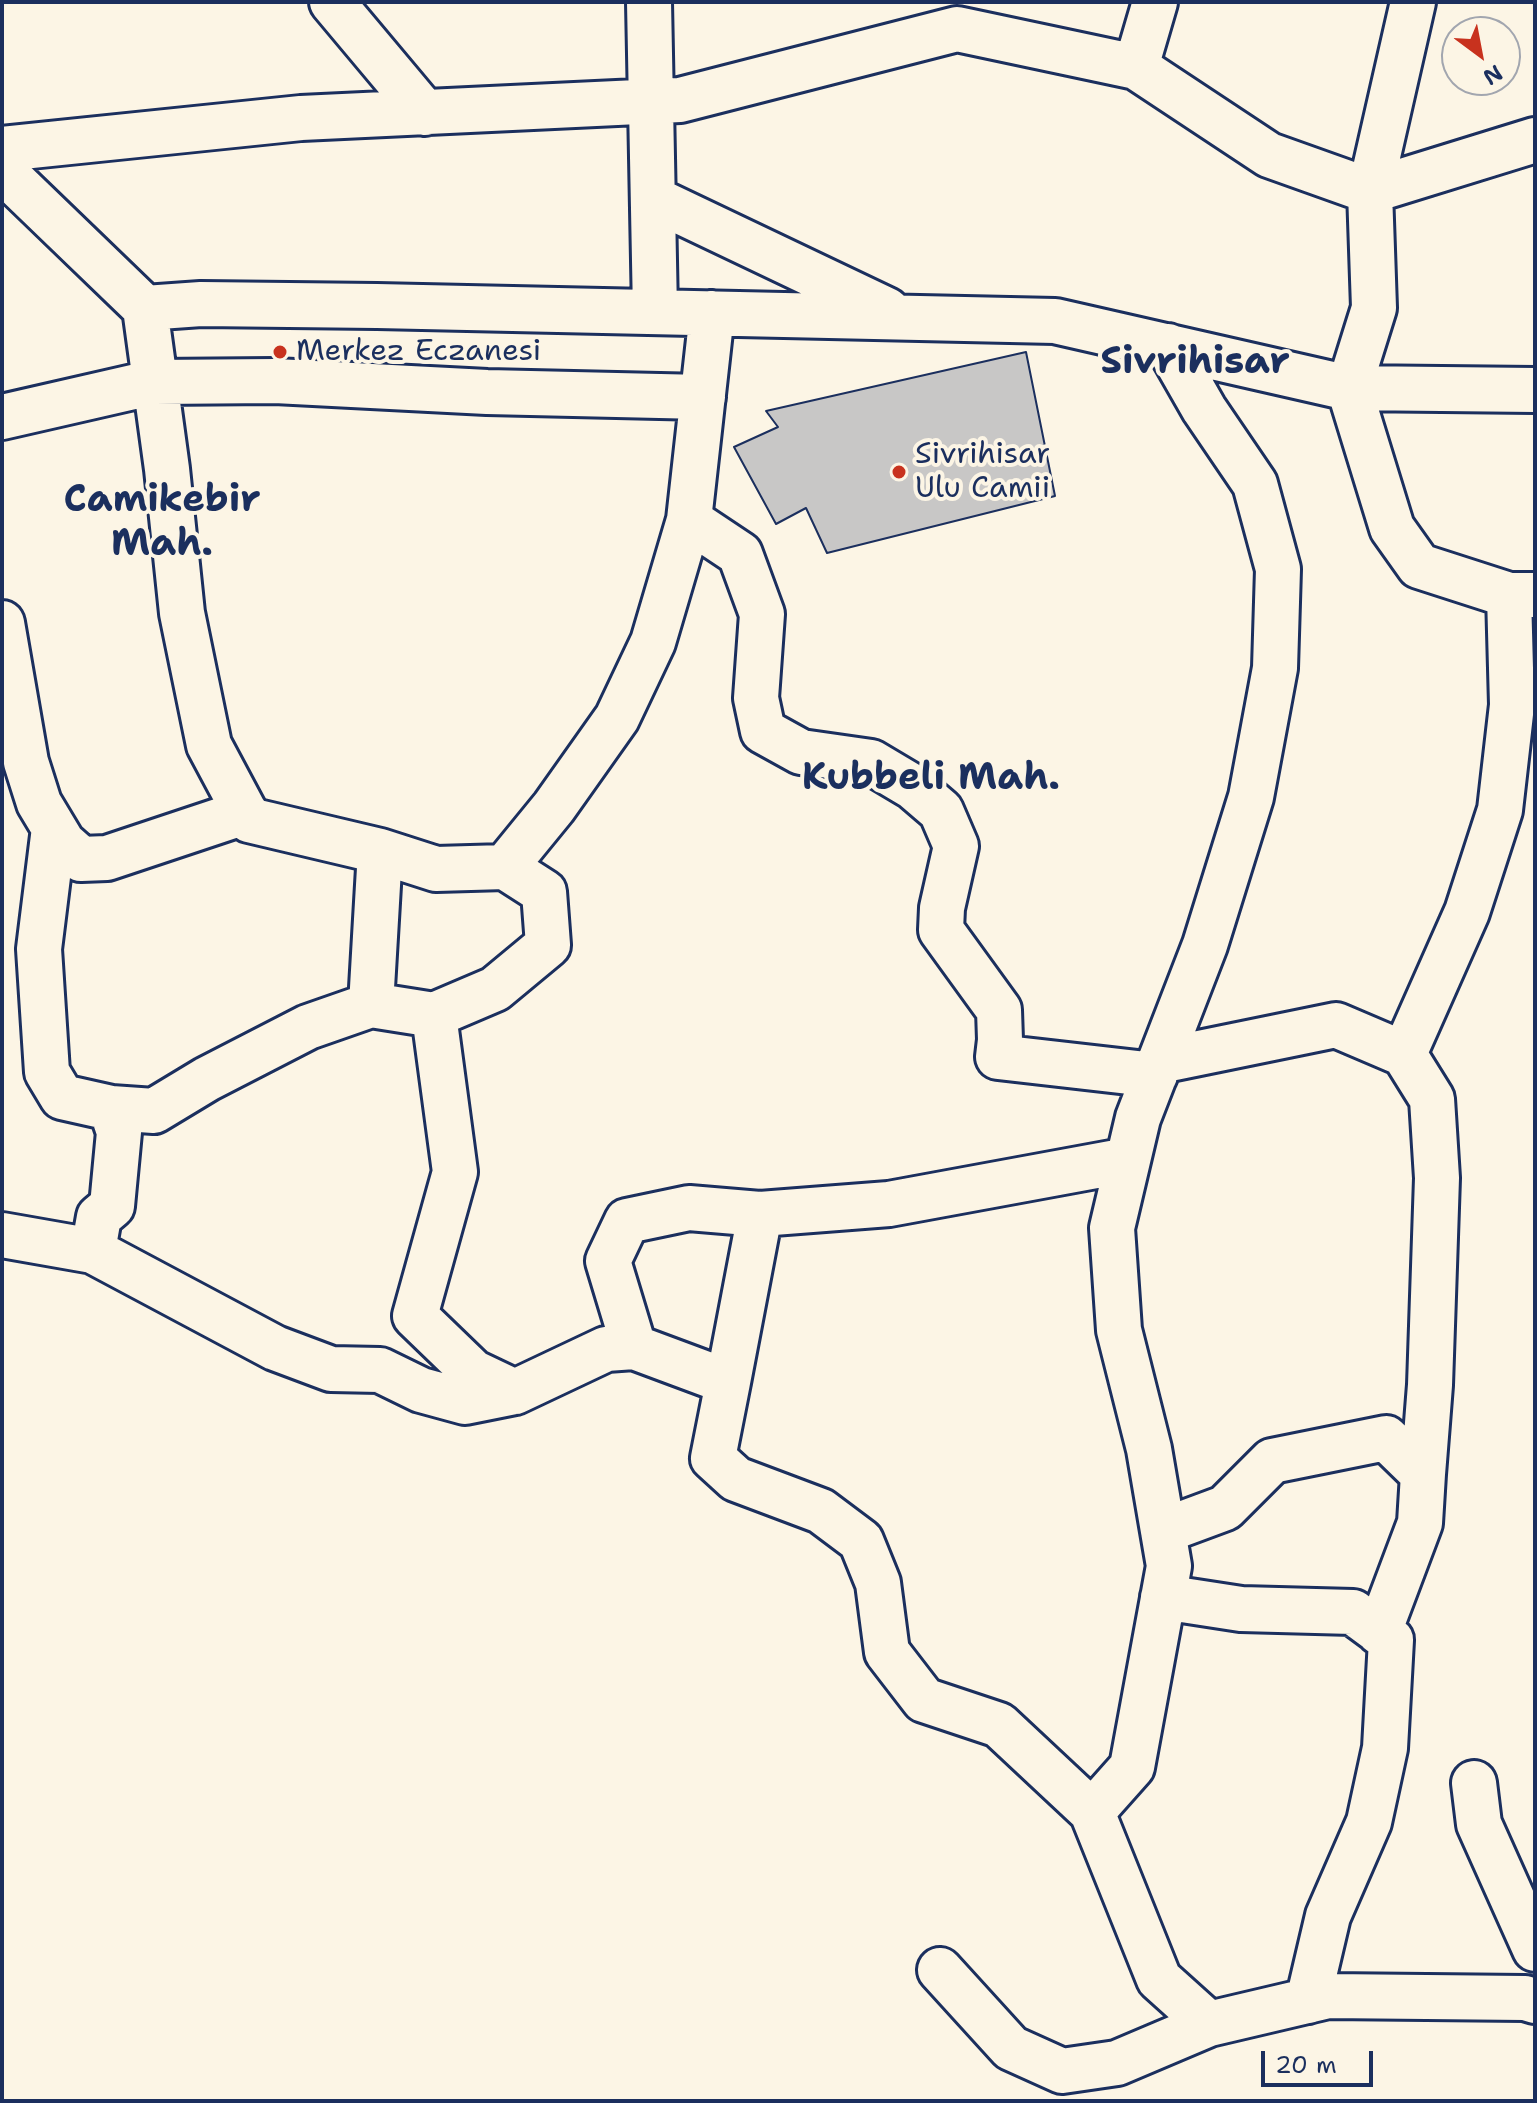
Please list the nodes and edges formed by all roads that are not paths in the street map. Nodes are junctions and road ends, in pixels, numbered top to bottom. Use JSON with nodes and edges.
{"nodes":[{"id":1,"x":332,"y":2,"type":"edge"},
{"id":2,"x":649,"y":2,"type":"edge"},
{"id":3,"x":1155,"y":2,"type":"edge"},
{"id":4,"x":1413,"y":2,"type":"edge"},
{"id":5,"x":950,"y":16,"type":"edge"},
{"id":6,"x":1136,"y":67,"type":"junction"},
{"id":7,"x":653,"y":102,"type":"junction"},
{"id":8,"x":425,"y":113,"type":"junction"},
{"id":9,"x":1535,"y":140,"type":"edge"},
{"id":10,"x":2,"y":149,"type":"edge"},
{"id":11,"x":2,"y":170,"type":"edge"},
{"id":12,"x":1370,"y":191,"type":"junction"},
{"id":13,"x":654,"y":199,"type":"junction"},
{"id":14,"x":145,"y":308,"type":"junction"},
{"id":15,"x":655,"y":312,"type":"junction"},
{"id":16,"x":712,"y":313,"type":"junction"},
{"id":17,"x":902,"y":318,"type":"junction"},
{"id":18,"x":1168,"y":346,"type":"junction"},
{"id":19,"x":155,"y":382,"type":"junction"},
{"id":20,"x":1349,"y":388,"type":"junction"},
{"id":21,"x":1535,"y":390,"type":"edge"},
{"id":22,"x":703,"y":397,"type":"junction"},
{"id":23,"x":2,"y":417,"type":"edge"},
{"id":24,"x":689,"y":520,"type":"junction"},
{"id":25,"x":1522,"y":595,"type":"edge"},
{"id":26,"x":2,"y":623,"type":"edge"},
{"id":27,"x":245,"y":812,"type":"junction"},
{"id":28,"x":54,"y":828,"type":"junction"},
{"id":29,"x":380,"y":851,"type":"junction"},
{"id":30,"x":505,"y":867,"type":"junction"},
{"id":31,"x":371,"y":1005,"type":"junction"},
{"id":32,"x":434,"y":1015,"type":"junction"},
{"id":33,"x":1404,"y":1054,"type":"junction"},
{"id":34,"x":1157,"y":1068,"type":"junction"},
{"id":35,"x":111,"y":1108,"type":"junction"},
{"id":36,"x":1128,"y":1160,"type":"junction"},
{"id":37,"x":760,"y":1214,"type":"junction"},
{"id":38,"x":2,"y":1235,"type":"edge"},
{"id":39,"x":93,"y":1251,"type":"junction"},
{"id":40,"x":634,"y":1347,"type":"junction"},
{"id":41,"x":728,"y":1382,"type":"junction"},
{"id":42,"x":515,"y":1392,"type":"junction"},
{"id":43,"x":1423,"y":1474,"type":"junction"},
{"id":44,"x":1163,"y":1531,"type":"junction"},
{"id":45,"x":1163,"y":1597,"type":"junction"},
{"id":46,"x":1379,"y":1632,"type":"junction"},
{"id":47,"x":1474,"y":1783,"type":"dead end"},
{"id":48,"x":1092,"y":1812,"type":"junction"},
{"id":49,"x":1533,"y":1941,"type":"edge"},
{"id":50,"x":940,"y":1970,"type":"dead end"},
{"id":51,"x":1308,"y":2001,"type":"junction"},
{"id":52,"x":1535,"y":2001,"type":"edge"},
{"id":53,"x":1209,"y":2024,"type":"junction"}],
"edges":[{"from":1,"to":8,"type":"street"},
{"from":2,"to":7,"type":"street"},
{"from":3,"to":6,"type":"street"},
{"from":4,"to":12,"type":"street"},
{"from":5,"to":6,"type":"street"},
{"from":5,"to":7,"type":"street"},
{"from":6,"to":12,"type":"street"},
{"from":7,"to":8,"type":"street"},
{"from":7,"to":13,"type":"street"},
{"from":8,"to":10,"type":"street"},
{"from":9,"to":12,"type":"street"},
{"from":11,"to":14,"type":"street"},
{"from":12,"to":20,"type":"street"},
{"from":13,"to":15,"type":"street"},
{"from":13,"to":17,"type":"street"},
{"from":14,"to":15,"type":"street"},
{"from":14,"to":19,"type":"street"},
{"from":15,"to":16,"type":"street"},
{"from":16,"to":17,"type":"street"},
{"from":16,"to":22,"type":"street"},
{"from":17,"to":18,"type":"street"},
{"from":18,"to":20,"type":"street"},
{"from":18,"to":34,"type":"street"},
{"from":19,"to":22,"type":"street"},
{"from":19,"to":23,"type":"street"},
{"from":19,"to":27,"type":"street"},
{"from":20,"to":21,"type":"street"},
{"from":20,"to":25,"type":"street"},
{"from":22,"to":24,"type":"street"},
{"from":24,"to":30,"type":"street"},
{"from":24,"to":34,"type":"street"},
{"from":25,"to":33,"type":"street"},
{"from":26,"to":28,"type":"street"},
{"from":27,"to":28,"type":"street"},
{"from":27,"to":29,"type":"street"},
{"from":28,"to":35,"type":"street"},
{"from":29,"to":30,"type":"street"},
{"from":29,"to":31,"type":"street"},
{"from":30,"to":32,"type":"street"},
{"from":31,"to":32,"type":"street"},
{"from":31,"to":35,"type":"street"},
{"from":32,"to":42,"type":"street"},
{"from":33,"to":34,"type":"street"},
{"from":33,"to":43,"type":"street"},
{"from":34,"to":36,"type":"street"},
{"from":35,"to":39,"type":"street"},
{"from":36,"to":37,"type":"street"},
{"from":36,"to":44,"type":"street"},
{"from":37,"to":40,"type":"street"},
{"from":37,"to":41,"type":"street"},
{"from":38,"to":39,"type":"street"},
{"from":39,"to":42,"type":"street"},
{"from":40,"to":41,"type":"street"},
{"from":40,"to":42,"type":"street"},
{"from":41,"to":48,"type":"street"},
{"from":43,"to":44,"type":"street"},
{"from":43,"to":46,"type":"street"},
{"from":44,"to":45,"type":"street"},
{"from":45,"to":46,"type":"street"},
{"from":45,"to":48,"type":"street"},
{"from":46,"to":51,"type":"street"},
{"from":47,"to":49,"type":"street"},
{"from":48,"to":53,"type":"street"},
{"from":50,"to":53,"type":"street"},
{"from":51,"to":52,"type":"street"},
{"from":51,"to":53,"type":"street"}]}
